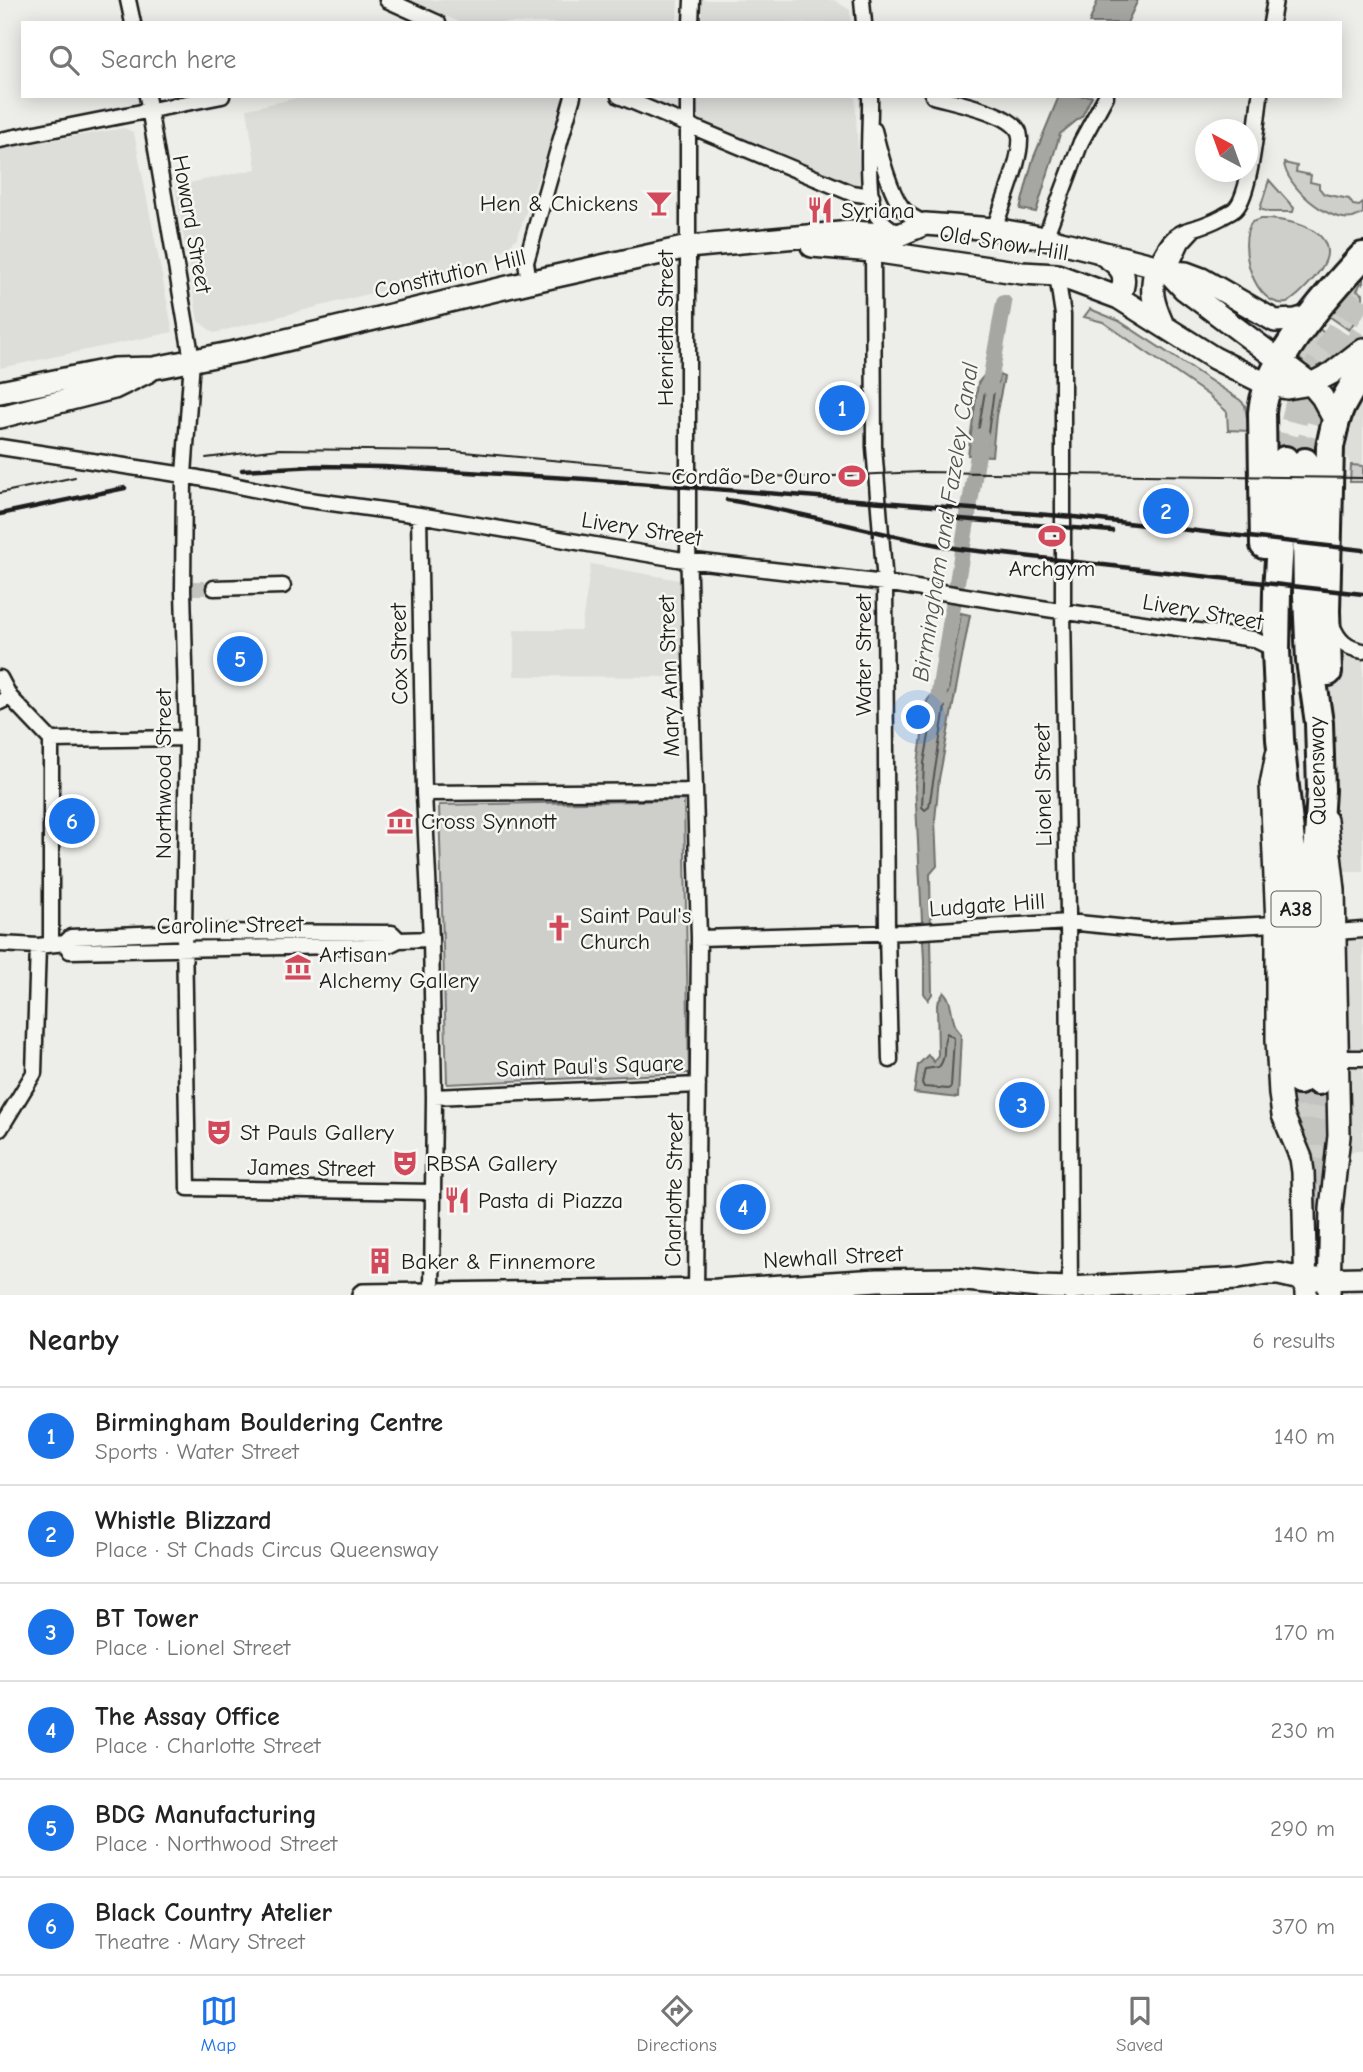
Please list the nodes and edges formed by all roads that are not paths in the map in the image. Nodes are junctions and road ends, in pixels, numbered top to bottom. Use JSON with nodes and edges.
{"nodes":[{"id":1,"x":128,"y":0,"type":"edge"},
{"id":2,"x":387,"y":0,"type":"edge"},
{"id":3,"x":692,"y":0,"type":"edge"},
{"id":4,"x":862,"y":0,"type":"edge"},
{"id":5,"x":1275,"y":0,"type":"edge"},
{"id":6,"x":133,"y":21,"type":"edge"},
{"id":7,"x":434,"y":21,"type":"edge"},
{"id":8,"x":691,"y":21,"type":"edge"},
{"id":9,"x":864,"y":21,"type":"edge"},
{"id":10,"x":1271,"y":21,"type":"edge"},
{"id":11,"x":201,"y":98,"type":"edge"},
{"id":12,"x":572,"y":98,"type":"edge"},
{"id":13,"x":624,"y":98,"type":"edge"},
{"id":14,"x":688,"y":98,"type":"edge"},
{"id":15,"x":870,"y":98,"type":"edge"},
{"id":16,"x":939,"y":98,"type":"edge"},
{"id":17,"x":1105,"y":98,"type":"edge"},
{"id":18,"x":1260,"y":98,"type":"edge"},
{"id":19,"x":148,"y":103,"type":"edge"},
{"id":20,"x":871,"y":119,"type":"junction"},
{"id":21,"x":687,"y":125,"type":"junction"},
{"id":22,"x":0,"y":140,"type":"edge"},
{"id":23,"x":872,"y":196,"type":"junction"},
{"id":24,"x":925,"y":224,"type":"junction"},
{"id":25,"x":994,"y":229,"type":"junction"},
{"id":26,"x":1019,"y":233,"type":"joint"},
{"id":27,"x":900,"y":235,"type":"junction"},
{"id":28,"x":1045,"y":238,"type":"junction"},
{"id":29,"x":761,"y":240,"type":"junction"},
{"id":30,"x":688,"y":247,"type":"junction"},
{"id":31,"x":873,"y":251,"type":"junction"},
{"id":32,"x":1101,"y":253,"type":"junction"},
{"id":33,"x":1363,"y":256,"type":"edge"},
{"id":34,"x":998,"y":269,"type":"junction"},
{"id":35,"x":1162,"y":269,"type":"junction"},
{"id":36,"x":1057,"y":275,"type":"junction"},
{"id":37,"x":528,"y":282,"type":"junction"},
{"id":38,"x":1119,"y":298,"type":"junction"},
{"id":39,"x":1312,"y":315,"type":"junction"},
{"id":40,"x":1162,"y":323,"type":"junction"},
{"id":41,"x":1363,"y":349,"type":"edge"},
{"id":42,"x":192,"y":360,"type":"junction"},
{"id":43,"x":1280,"y":361,"type":"junction"},
{"id":44,"x":1363,"y":366,"type":"edge"},
{"id":45,"x":154,"y":368,"type":"junction"},
{"id":46,"x":1311,"y":384,"type":"junction"},
{"id":47,"x":1268,"y":385,"type":"junction"},
{"id":48,"x":0,"y":392,"type":"edge"},
{"id":49,"x":62,"y":400,"type":"junction"},
{"id":50,"x":0,"y":409,"type":"edge"},
{"id":51,"x":0,"y":417,"type":"edge"},
{"id":52,"x":1333,"y":434,"type":"junction"},
{"id":53,"x":0,"y":447,"type":"edge"},
{"id":54,"x":184,"y":475,"type":"junction"},
{"id":55,"x":419,"y":515,"type":"junction"},
{"id":56,"x":689,"y":561,"type":"junction"},
{"id":57,"x":886,"y":583,"type":"junction"},
{"id":58,"x":283,"y":586,"type":"dead end"},
{"id":59,"x":214,"y":588,"type":"tunnel mouth"},
{"id":60,"x":1063,"y":611,"type":"junction"},
{"id":61,"x":1326,"y":611,"type":"junction"},
{"id":62,"x":1276,"y":650,"type":"junction"},
{"id":63,"x":1363,"y":651,"type":"edge"},
{"id":64,"x":0,"y":678,"type":"edge"},
{"id":65,"x":5,"y":700,"type":"edge"},
{"id":66,"x":1319,"y":723,"type":"junction"},
{"id":67,"x":187,"y":738,"type":"junction"},
{"id":68,"x":1280,"y":739,"type":"junction"},
{"id":69,"x":51,"y":740,"type":"junction"},
{"id":70,"x":1321,"y":790,"type":"junction"},
{"id":71,"x":695,"y":791,"type":"junction"},
{"id":72,"x":425,"y":793,"type":"junction"},
{"id":73,"x":1068,"y":922,"type":"junction"},
{"id":74,"x":1277,"y":924,"type":"junction"},
{"id":75,"x":1363,"y":930,"type":"edge"},
{"id":76,"x":184,"y":932,"type":"junction"},
{"id":77,"x":1336,"y":932,"type":"junction"},
{"id":78,"x":887,"y":933,"type":"junction"},
{"id":79,"x":699,"y":938,"type":"junction"},
{"id":80,"x":431,"y":939,"type":"junction"},
{"id":81,"x":399,"y":940,"type":"junction"},
{"id":82,"x":0,"y":944,"type":"edge"},
{"id":83,"x":51,"y":944,"type":"junction"},
{"id":84,"x":184,"y":947,"type":"junction"},
{"id":85,"x":1336,"y":1058,"type":"junction"},
{"id":86,"x":1363,"y":1058,"type":"edge"},
{"id":87,"x":890,"y":1060,"type":"dead end"},
{"id":88,"x":698,"y":1085,"type":"junction"},
{"id":89,"x":434,"y":1097,"type":"junction"},
{"id":90,"x":0,"y":1129,"type":"edge"},
{"id":91,"x":188,"y":1188,"type":"joint"},
{"id":92,"x":433,"y":1192,"type":"junction"},
{"id":93,"x":1363,"y":1278,"type":"edge"},
{"id":94,"x":954,"y":1287,"type":"edge"},
{"id":95,"x":1305,"y":1287,"type":"edge"},
{"id":96,"x":1329,"y":1287,"type":"edge"},
{"id":97,"x":1070,"y":1291,"type":"edge"},
{"id":98,"x":696,"y":1292,"type":"edge"},
{"id":99,"x":428,"y":1294,"type":"edge"},
{"id":100,"x":363,"y":1295,"type":"edge"}],
"edges":[{"from":1,"to":6,"type":"street"},
{"from":2,"to":7,"type":"street"},
{"from":3,"to":8,"type":"street"},
{"from":4,"to":9,"type":"street"},
{"from":5,"to":10,"type":"street"},
{"from":11,"to":19,"type":"street"},
{"from":12,"to":37,"type":"street"},
{"from":13,"to":21,"type":"street"},
{"from":14,"to":21,"type":"street","name":"Henrietta Street"},
{"from":15,"to":20,"type":"street"},
{"from":16,"to":25,"type":"street"},
{"from":17,"to":28,"type":"street"},
{"from":18,"to":35,"type":"street"},
{"from":19,"to":22,"type":"street"},
{"from":19,"to":42,"type":"street","name":"Howard Street"},
{"from":20,"to":23,"type":"street"},
{"from":20,"to":24,"type":"street"},
{"from":21,"to":23,"type":"street"},
{"from":21,"to":30,"type":"street","name":"Henrietta Street"},
{"from":23,"to":27,"type":"street"},
{"from":24,"to":25,"type":"main road","name":"Constitution Hill"},
{"from":24,"to":27,"type":"main road","name":"Constitution Hill"},
{"from":25,"to":26,"type":"main road","name":"Constitution Hill"},
{"from":26,"to":28,"type":"main road","name":"Old Snow Hill"},
{"from":27,"to":29,"type":"main road","name":"Constitution Hill"},
{"from":27,"to":34,"type":"main road","name":"Constitution Hill"},
{"from":28,"to":32,"type":"main road","name":"Old Snow Hill"},
{"from":29,"to":30,"type":"main road","name":"Constitution Hill"},
{"from":29,"to":31,"type":"main road","name":"Constitution Hill"},
{"from":30,"to":37,"type":"main road","name":"Constitution Hill"},
{"from":30,"to":56,"type":"street","name":"Henrietta Street"},
{"from":31,"to":34,"type":"main road","name":"Old Snow Hill"},
{"from":31,"to":57,"type":"street","name":"Water Street"},
{"from":32,"to":35,"type":"main road","name":"Old Snow Hill"},
{"from":32,"to":38,"type":"main road"},
{"from":33,"to":39,"type":"highway"},
{"from":34,"to":36,"type":"main road","name":"Old Snow Hill"},
{"from":35,"to":39,"type":"main road","name":"Old Snow Hill"},
{"from":35,"to":40,"type":"main road"},
{"from":35,"to":43,"type":"main road"},
{"from":36,"to":38,"type":"main road","name":"Old Snow Hill"},
{"from":36,"to":60,"type":"street","name":"Lionel Street"},
{"from":37,"to":42,"type":"main road","name":"Constitution Hill"},
{"from":38,"to":40,"type":"main road","name":"Old Snow Hill"},
{"from":39,"to":43,"type":"highway"},
{"from":40,"to":47,"type":"main road","name":"Old Snow Hill"},
{"from":41,"to":46,"type":"main road"},
{"from":42,"to":45,"type":"main road","name":"Constitution Hill"},
{"from":42,"to":54,"type":"street","name":"Northwood Street"},
{"from":43,"to":46,"type":"main road"},
{"from":43,"to":47,"type":"highway"},
{"from":44,"to":52,"type":"highway"},
{"from":45,"to":48,"type":"main road","name":"Constitution Hill"},
{"from":45,"to":49,"type":"main road","name":"Constitution Hill"},
{"from":46,"to":47,"type":"main road"},
{"from":46,"to":52,"type":"main road"},
{"from":47,"to":62,"type":"highway"},
{"from":49,"to":50,"type":"main road","name":"Constitution Hill"},
{"from":49,"to":51,"type":"main road","name":"Constitution Hill"},
{"from":52,"to":61,"type":"highway"},
{"from":53,"to":54,"type":"street","name":"Livery Street"},
{"from":54,"to":55,"type":"street","name":"Livery Street"},
{"from":54,"to":67,"type":"street","name":"Northwood Street"},
{"from":55,"to":56,"type":"street","name":"Livery Street"},
{"from":55,"to":72,"type":"street","name":"Cox Street"},
{"from":56,"to":57,"type":"street","name":"Livery Street"},
{"from":56,"to":71,"type":"street","name":"Mary Ann Street"},
{"from":57,"to":60,"type":"street","name":"Livery Street"},
{"from":57,"to":78,"type":"street","name":"Water Street"},
{"from":58,"to":59,"type":"street"},
{"from":60,"to":62,"type":"street","name":"Livery Street"},
{"from":60,"to":73,"type":"street","name":"Lionel Street"},
{"from":61,"to":63,"type":"street"},
{"from":61,"to":66,"type":"highway"},
{"from":62,"to":66,"type":"highway","name":"Queensway","number":"A38"},
{"from":62,"to":68,"type":"highway","number":"A38"},
{"from":64,"to":65,"type":"street"},
{"from":65,"to":69,"type":"street"},
{"from":66,"to":70,"type":"highway","name":"Queensway","number":"A38"},
{"from":67,"to":69,"type":"street"},
{"from":67,"to":76,"type":"street","name":"Northwood Street"},
{"from":68,"to":70,"type":"highway","name":"Queensway","number":"A38"},
{"from":68,"to":74,"type":"main road"},
{"from":69,"to":83,"type":"street"},
{"from":70,"to":77,"type":"main road"},
{"from":71,"to":72,"type":"street"},
{"from":71,"to":79,"type":"street","name":"Saint Paul's Square"},
{"from":72,"to":80,"type":"street"},
{"from":73,"to":74,"type":"street","name":"Ludgate Hill"},
{"from":73,"to":78,"type":"street","name":"Ludgate Hill"},
{"from":73,"to":97,"type":"street","name":"Lionel Street"},
{"from":74,"to":95,"type":"main road"},
{"from":75,"to":77,"type":"street"},
{"from":76,"to":81,"type":"street","name":"Caroline Street"},
{"from":76,"to":83,"type":"street","name":"Caroline Street"},
{"from":76,"to":84,"type":"street","name":"Northwood Street"},
{"from":77,"to":85,"type":"main road"},
{"from":78,"to":79,"type":"street","name":"Ludgate Hill"},
{"from":78,"to":87,"type":"street","name":"Water Street"},
{"from":79,"to":88,"type":"street","name":"Saint Paul's Square"},
{"from":80,"to":81,"type":"street","name":"Caroline Street"},
{"from":80,"to":89,"type":"street"},
{"from":81,"to":84,"type":"street","name":"Caroline Street"},
{"from":82,"to":83,"type":"street","name":"Caroline Street"},
{"from":83,"to":84,"type":"street","name":"Caroline Street"},
{"from":83,"to":90,"type":"street"},
{"from":84,"to":91,"type":"street","name":"Northwood Street"},
{"from":85,"to":86,"type":"street"},
{"from":85,"to":96,"type":"main road"},
{"from":88,"to":89,"type":"street","name":"Saint Paul's Square"},
{"from":88,"to":98,"type":"street","name":"Charlotte Street"},
{"from":89,"to":92,"type":"street"},
{"from":91,"to":92,"type":"street","name":"James Street"},
{"from":92,"to":99,"type":"street"},
{"from":93,"to":96,"type":"main road","name":"Newhall Street"},
{"from":94,"to":97,"type":"main road","name":"Newhall Street"},
{"from":94,"to":98,"type":"main road","name":"Newhall Street"},
{"from":95,"to":96,"type":"main road","name":"Newhall Street"},
{"from":95,"to":97,"type":"main road","name":"Newhall Street"},
{"from":98,"to":99,"type":"main road","name":"Newhall Street"},
{"from":99,"to":100,"type":"main road","name":"Newhall Street"}]}
